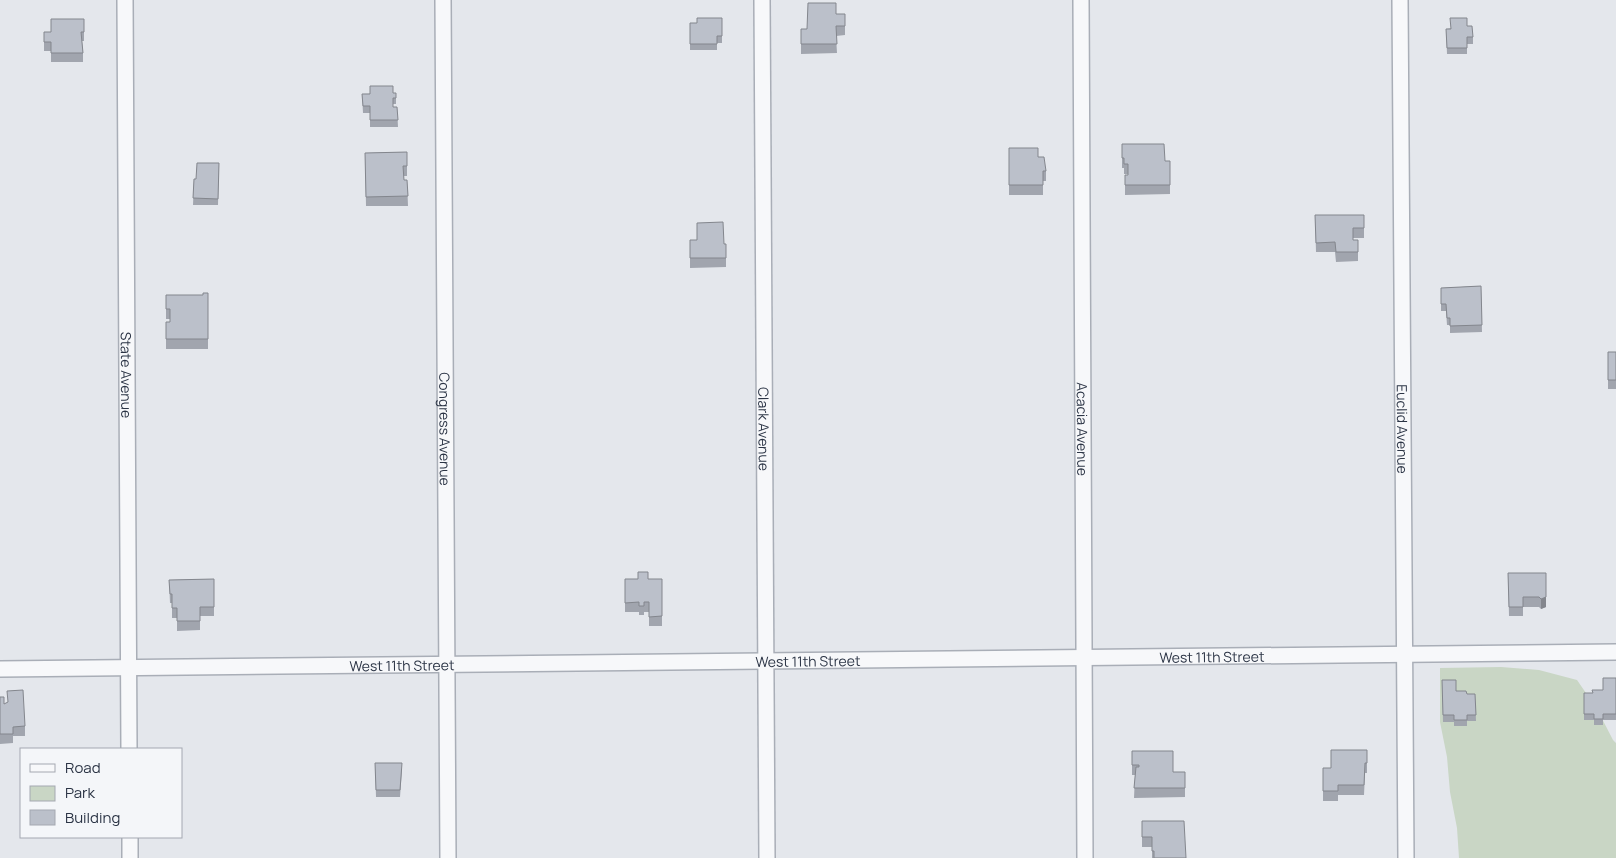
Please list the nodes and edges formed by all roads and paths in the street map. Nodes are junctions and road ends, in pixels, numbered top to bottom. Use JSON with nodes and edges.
{"nodes":[{"id":1,"x":125,"y":0,"type":"edge"},
{"id":2,"x":443,"y":0,"type":"edge"},
{"id":3,"x":762,"y":0,"type":"edge"},
{"id":4,"x":1081,"y":0,"type":"edge"},
{"id":5,"x":1400,"y":0,"type":"edge"},
{"id":6,"x":1616,"y":652,"type":"edge"},
{"id":7,"x":1404,"y":654,"type":"junction"},
{"id":8,"x":1084,"y":657,"type":"junction"},
{"id":9,"x":766,"y":661,"type":"junction"},
{"id":10,"x":447,"y":664,"type":"junction"},
{"id":11,"x":129,"y":667,"type":"junction"},
{"id":12,"x":0,"y":669,"type":"edge"},
{"id":13,"x":129,"y":748,"type":"edge"},
{"id":14,"x":130,"y":838,"type":"edge"},
{"id":15,"x":130,"y":858,"type":"edge"},
{"id":16,"x":448,"y":858,"type":"edge"},
{"id":17,"x":767,"y":858,"type":"edge"},
{"id":18,"x":1085,"y":858,"type":"edge"},
{"id":19,"x":1406,"y":858,"type":"edge"}],
"edges":[{"from":1,"to":11,"type":"street","name":"State Avenue"},
{"from":2,"to":10,"type":"street","name":"Congress Avenue"},
{"from":3,"to":9,"type":"street","name":"Clark Avenue"},
{"from":4,"to":8,"type":"street","name":"Acacia Avenue"},
{"from":5,"to":7,"type":"street","name":"Euclid Avenue"},
{"from":6,"to":7,"type":"street","name":"West 11th Street"},
{"from":7,"to":8,"type":"street","name":"West 11th Street"},
{"from":7,"to":19,"type":"street","name":"Euclid Avenue"},
{"from":8,"to":9,"type":"street","name":"West 11th Street"},
{"from":8,"to":18,"type":"street","name":"Acacia Avenue"},
{"from":9,"to":10,"type":"street","name":"West 11th Street"},
{"from":9,"to":17,"type":"street","name":"Clark Avenue"},
{"from":10,"to":11,"type":"street","name":"West 11th Street"},
{"from":10,"to":16,"type":"street","name":"Congress Avenue"},
{"from":11,"to":12,"type":"street","name":"West 11th Street"},
{"from":11,"to":13,"type":"street","name":"State Avenue"},
{"from":14,"to":15,"type":"street"}]}
